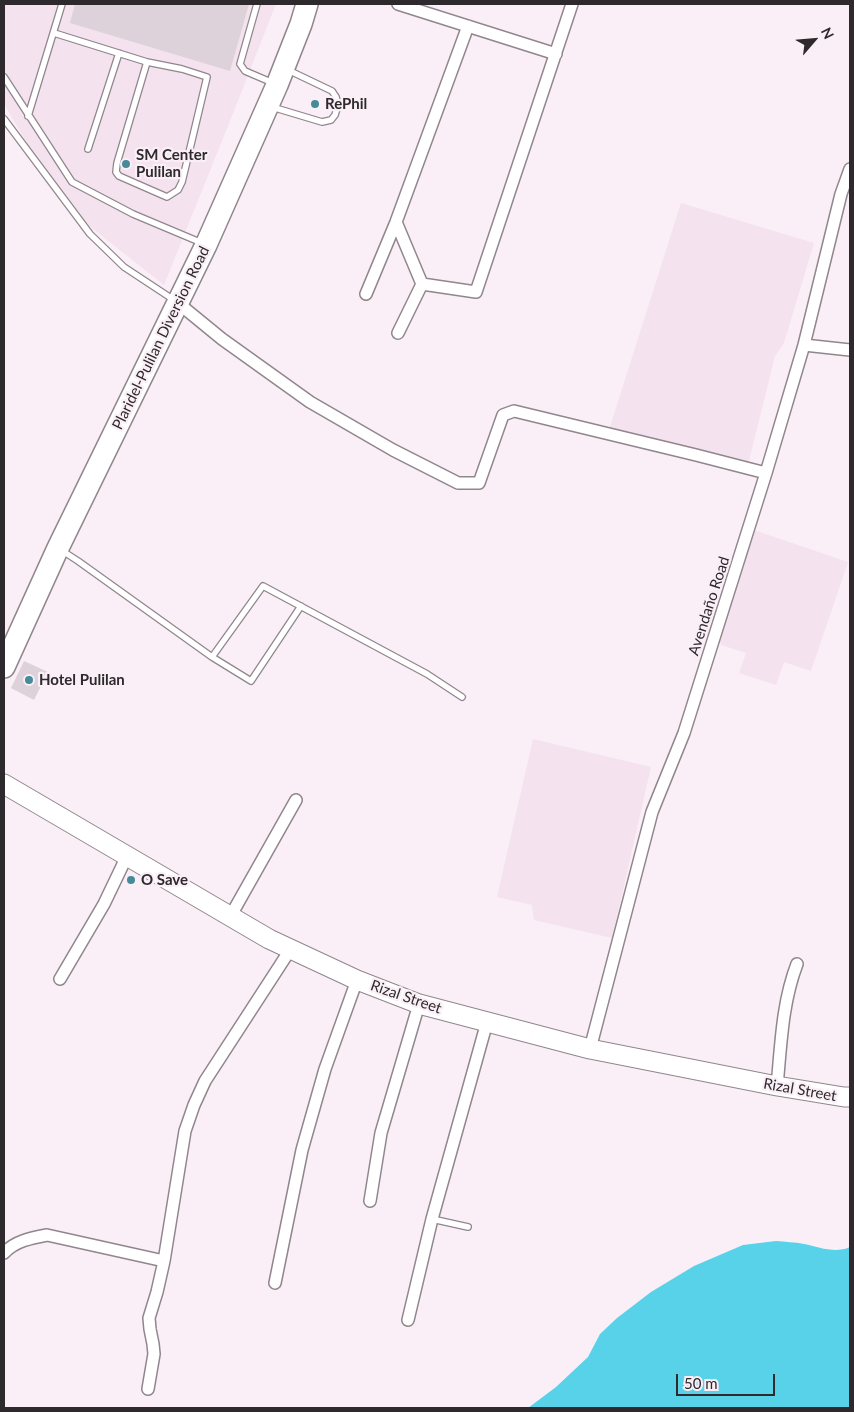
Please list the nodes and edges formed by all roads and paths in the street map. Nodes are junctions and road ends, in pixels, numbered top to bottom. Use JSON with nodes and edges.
{"nodes":[{"id":1,"x":62,"y":4,"type":"edge"},
{"id":2,"x":257,"y":4,"type":"edge"},
{"id":3,"x":307,"y":4,"type":"edge"},
{"id":4,"x":398,"y":4,"type":"edge"},
{"id":5,"x":572,"y":4,"type":"edge"},
{"id":6,"x":468,"y":26,"type":"junction"},
{"id":7,"x":54,"y":33,"type":"junction"},
{"id":8,"x":119,"y":53,"type":"junction"},
{"id":9,"x":556,"y":54,"type":"junction"},
{"id":10,"x":147,"y":62,"type":"junction"},
{"id":11,"x":4,"y":76,"type":"edge"},
{"id":12,"x":280,"y":76,"type":"junction"},
{"id":13,"x":268,"y":105,"type":"junction"},
{"id":14,"x":28,"y":116,"type":"junction"},
{"id":15,"x":4,"y":119,"type":"edge"},
{"id":16,"x":88,"y":149,"type":"dead end"},
{"id":17,"x":850,"y":170,"type":"edge"},
{"id":18,"x":396,"y":222,"type":"junction"},
{"id":19,"x":206,"y":245,"type":"junction"},
{"id":20,"x":422,"y":284,"type":"junction"},
{"id":21,"x":366,"y":294,"type":"dead end"},
{"id":22,"x":178,"y":303,"type":"junction"},
{"id":23,"x":398,"y":333,"type":"dead end"},
{"id":24,"x":804,"y":345,"type":"junction"},
{"id":25,"x":850,"y":350,"type":"edge"},
{"id":26,"x":766,"y":473,"type":"junction"},
{"id":27,"x":58,"y":548,"type":"junction"},
{"id":28,"x":301,"y":606,"type":"junction"},
{"id":29,"x":212,"y":657,"type":"junction"},
{"id":30,"x":4,"y":667,"type":"edge"},
{"id":31,"x":462,"y":697,"type":"dead end"},
{"id":32,"x":4,"y":784,"type":"edge"},
{"id":33,"x":296,"y":800,"type":"dead end"},
{"id":34,"x":127,"y":856,"type":"junction"},
{"id":35,"x":230,"y":917,"type":"junction"},
{"id":36,"x":290,"y":950,"type":"junction"},
{"id":37,"x":797,"y":964,"type":"dead end"},
{"id":38,"x":60,"y":979,"type":"dead end"},
{"id":39,"x":357,"y":980,"type":"junction"},
{"id":40,"x":418,"y":1004,"type":"junction"},
{"id":41,"x":487,"y":1022,"type":"junction"},
{"id":42,"x":590,"y":1049,"type":"junction"},
{"id":43,"x":776,"y":1086,"type":"junction"},
{"id":44,"x":850,"y":1097,"type":"edge"},
{"id":45,"x":370,"y":1201,"type":"dead end"},
{"id":46,"x":432,"y":1219,"type":"junction"},
{"id":47,"x":468,"y":1227,"type":"dead end"},
{"id":48,"x":4,"y":1253,"type":"edge"},
{"id":49,"x":164,"y":1261,"type":"junction"},
{"id":50,"x":274,"y":1283,"type":"dead end"},
{"id":51,"x":408,"y":1320,"type":"dead end"},
{"id":52,"x":148,"y":1389,"type":"dead end"}],
"edges":[{"from":1,"to":7,"type":"lane"},
{"from":2,"to":12,"type":"lane"},
{"from":3,"to":12,"type":"highway","name":"Plaridel-Pulilan Diversion Road"},
{"from":4,"to":6,"type":"street"},
{"from":5,"to":9,"type":"street"},
{"from":6,"to":9,"type":"street"},
{"from":6,"to":18,"type":"street"},
{"from":7,"to":8,"type":"lane"},
{"from":7,"to":14,"type":"lane"},
{"from":8,"to":10,"type":"lane"},
{"from":8,"to":16,"type":"lane"},
{"from":9,"to":20,"type":"street"},
{"from":10,"to":10,"type":"lane"},
{"from":11,"to":14,"type":"lane"},
{"from":12,"to":13,"type":"highway","name":"Plaridel-Pulilan Diversion Road"},
{"from":12,"to":13,"type":"lane"},
{"from":13,"to":19,"type":"highway","name":"Plaridel-Pulilan Diversion Road"},
{"from":14,"to":19,"type":"lane"},
{"from":15,"to":22,"type":"lane"},
{"from":17,"to":24,"type":"street","name":"Avendaño Road"},
{"from":18,"to":20,"type":"street"},
{"from":18,"to":21,"type":"street"},
{"from":19,"to":22,"type":"highway","name":"Plaridel-Pulilan Diversion Road"},
{"from":20,"to":23,"type":"street"},
{"from":22,"to":26,"type":"street"},
{"from":22,"to":27,"type":"highway","name":"Plaridel-Pulilan Diversion Road"},
{"from":24,"to":25,"type":"street"},
{"from":24,"to":26,"type":"street","name":"Avendaño Road"},
{"from":26,"to":42,"type":"street","name":"Avendaño Road"},
{"from":27,"to":29,"type":"lane"},
{"from":27,"to":30,"type":"highway","name":"Plaridel-Pulilan Diversion Road"},
{"from":28,"to":29,"type":"lane"},
{"from":28,"to":29,"type":"lane"},
{"from":28,"to":31,"type":"lane"},
{"from":32,"to":34,"type":"main road","name":"Rizal Street"},
{"from":33,"to":35,"type":"street"},
{"from":34,"to":35,"type":"main road","name":"Rizal Street"},
{"from":34,"to":38,"type":"street"},
{"from":35,"to":36,"type":"main road","name":"Rizal Street"},
{"from":36,"to":39,"type":"main road","name":"Rizal Street"},
{"from":36,"to":49,"type":"street"},
{"from":37,"to":43,"type":"street"},
{"from":39,"to":40,"type":"main road","name":"Rizal Street"},
{"from":39,"to":50,"type":"street"},
{"from":40,"to":41,"type":"main road","name":"Rizal Street"},
{"from":40,"to":45,"type":"street"},
{"from":41,"to":42,"type":"main road","name":"Rizal Street"},
{"from":41,"to":46,"type":"street"},
{"from":42,"to":43,"type":"main road","name":"Rizal Street"},
{"from":43,"to":44,"type":"main road","name":"Rizal Street"},
{"from":46,"to":47,"type":"lane"},
{"from":46,"to":51,"type":"street"},
{"from":48,"to":49,"type":"street"},
{"from":49,"to":52,"type":"street"}]}
